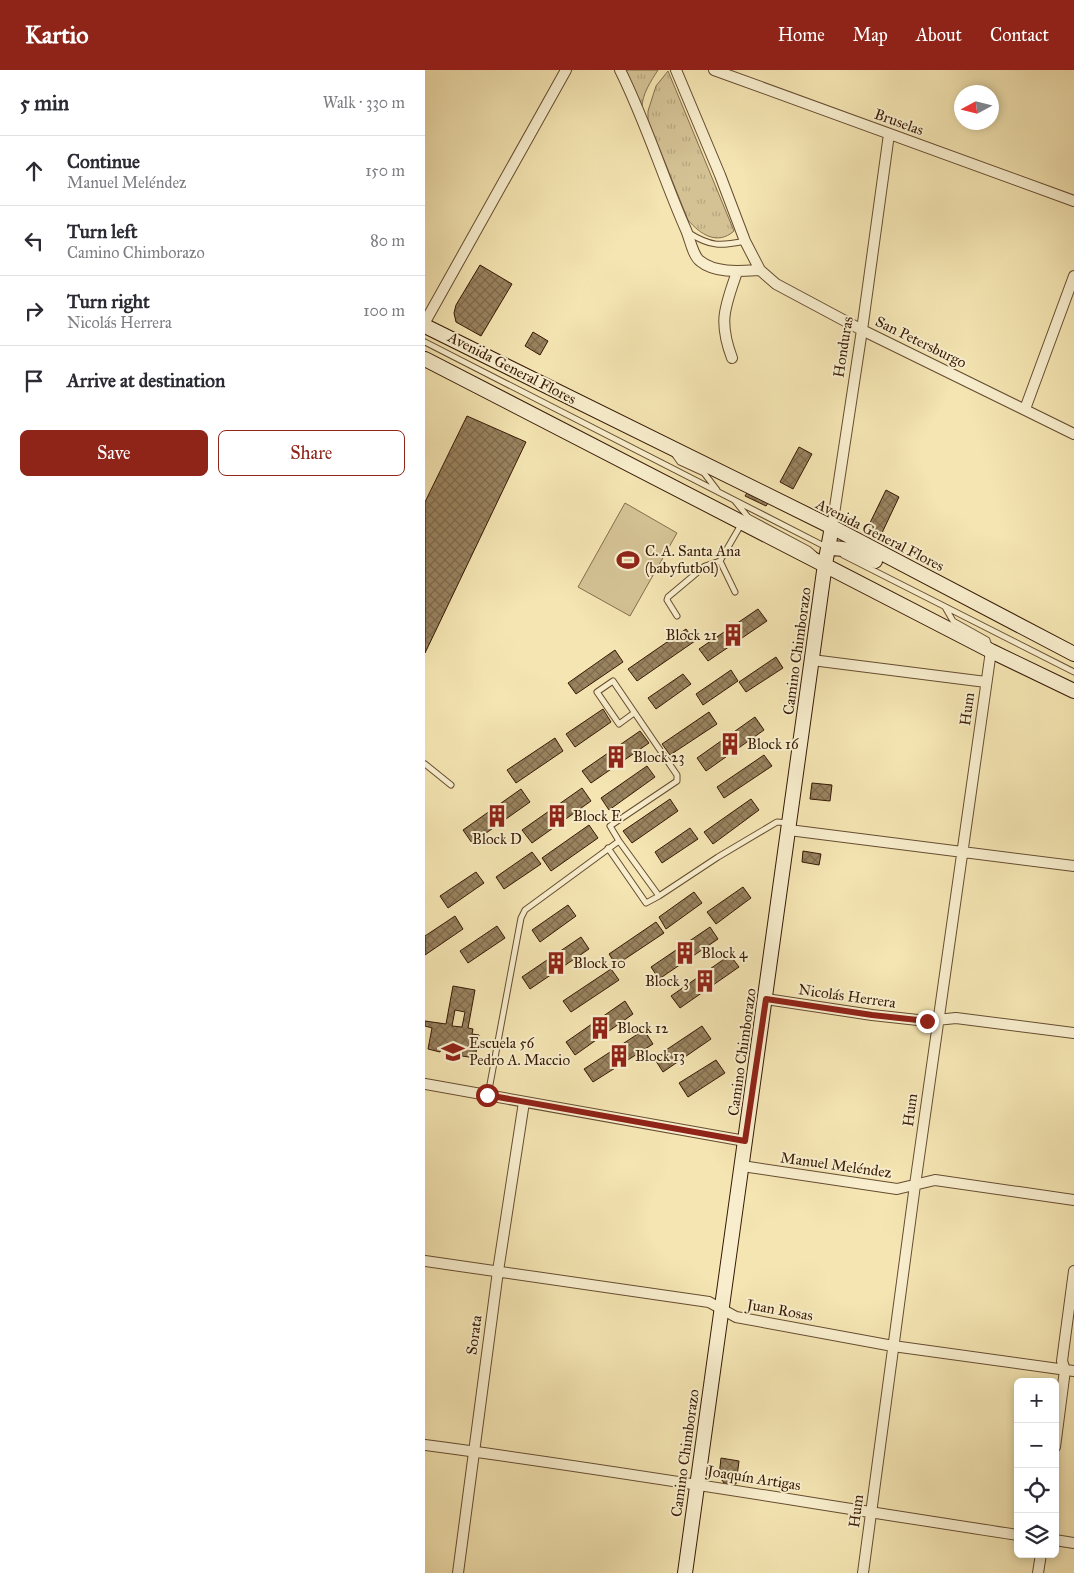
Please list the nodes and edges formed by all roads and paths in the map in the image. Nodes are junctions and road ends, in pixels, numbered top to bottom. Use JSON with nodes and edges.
{"nodes":[{"id":1,"x":566,"y":70,"type":"edge"},
{"id":2,"x":620,"y":70,"type":"edge"},
{"id":3,"x":676,"y":70,"type":"edge"},
{"id":4,"x":714,"y":70,"type":"edge"},
{"id":5,"x":889,"y":134,"type":"junction"},
{"id":6,"x":1074,"y":201,"type":"edge"},
{"id":7,"x":687,"y":232,"type":"junction"},
{"id":8,"x":745,"y":241,"type":"junction"},
{"id":9,"x":760,"y":270,"type":"junction"},
{"id":10,"x":737,"y":272,"type":"junction"},
{"id":11,"x":1074,"y":276,"type":"edge"},
{"id":12,"x":425,"y":322,"type":"edge"},
{"id":13,"x":425,"y":326,"type":"edge"},
{"id":14,"x":862,"y":330,"type":"junction"},
{"id":15,"x":425,"y":342,"type":"edge"},
{"id":16,"x":732,"y":358,"type":"dead end"},
{"id":17,"x":425,"y":359,"type":"edge"},
{"id":18,"x":1025,"y":409,"type":"junction"},
{"id":19,"x":1074,"y":434,"type":"edge"},
{"id":20,"x":669,"y":448,"type":"junction"},
{"id":21,"x":717,"y":490,"type":"junction"},
{"id":22,"x":733,"y":498,"type":"junction"},
{"id":23,"x":743,"y":523,"type":"junction"},
{"id":24,"x":832,"y":527,"type":"junction"},
{"id":25,"x":828,"y":548,"type":"junction"},
{"id":26,"x":720,"y":561,"type":"junction"},
{"id":27,"x":825,"y":564,"type":"junction"},
{"id":28,"x":735,"y":592,"type":"dead end"},
{"id":29,"x":983,"y":606,"type":"junction"},
{"id":30,"x":945,"y":607,"type":"junction"},
{"id":31,"x":677,"y":616,"type":"dead end"},
{"id":32,"x":991,"y":651,"type":"junction"},
{"id":33,"x":1074,"y":654,"type":"edge"},
{"id":34,"x":812,"y":660,"type":"junction"},
{"id":35,"x":1074,"y":672,"type":"edge"},
{"id":36,"x":986,"y":682,"type":"junction"},
{"id":37,"x":1074,"y":690,"type":"edge"},
{"id":38,"x":634,"y":713,"type":"junction"},
{"id":39,"x":425,"y":764,"type":"edge"},
{"id":40,"x":451,"y":785,"type":"dead end"},
{"id":41,"x":790,"y":826,"type":"junction"},
{"id":42,"x":619,"y":841,"type":"junction"},
{"id":43,"x":609,"y":848,"type":"junction"},
{"id":44,"x":961,"y":852,"type":"junction"},
{"id":45,"x":1074,"y":866,"type":"edge"},
{"id":46,"x":659,"y":896,"type":"junction"},
{"id":47,"x":766,"y":999,"type":"junction"},
{"id":48,"x":938,"y":1020,"type":"junction"},
{"id":49,"x":1074,"y":1033,"type":"edge"},
{"id":50,"x":425,"y":1084,"type":"edge"},
{"id":51,"x":487,"y":1095,"type":"junction"},
{"id":52,"x":523,"y":1102,"type":"junction"},
{"id":53,"x":745,"y":1141,"type":"junction"},
{"id":54,"x":742,"y":1166,"type":"junction"},
{"id":55,"x":915,"y":1185,"type":"junction"},
{"id":56,"x":1074,"y":1200,"type":"edge"},
{"id":57,"x":425,"y":1261,"type":"edge"},
{"id":58,"x":498,"y":1271,"type":"junction"},
{"id":59,"x":1074,"y":1271,"type":"edge"},
{"id":60,"x":721,"y":1308,"type":"junction"},
{"id":61,"x":893,"y":1346,"type":"junction"},
{"id":62,"x":1070,"y":1371,"type":"edge"},
{"id":63,"x":1059,"y":1427,"type":"edge"},
{"id":64,"x":425,"y":1445,"type":"edge"},
{"id":65,"x":474,"y":1452,"type":"junction"},
{"id":66,"x":696,"y":1484,"type":"junction"},
{"id":67,"x":871,"y":1513,"type":"junction"},
{"id":68,"x":1014,"y":1534,"type":"edge"},
{"id":69,"x":1059,"y":1541,"type":"edge"},
{"id":70,"x":1074,"y":1543,"type":"edge"},
{"id":71,"x":1040,"y":1558,"type":"edge"},
{"id":72,"x":457,"y":1573,"type":"edge"},
{"id":73,"x":685,"y":1573,"type":"edge"},
{"id":74,"x":863,"y":1573,"type":"edge"},
{"id":75,"x":1038,"y":1573,"type":"edge"}],
"edges":[{"from":1,"to":12,"type":"street"},
{"from":2,"to":7,"type":"street"},
{"from":3,"to":8,"type":"street"},
{"from":4,"to":5,"type":"street","name":"Bruselas"},
{"from":5,"to":6,"type":"street","name":"Bruselas"},
{"from":5,"to":14,"type":"street","name":"Honduras"},
{"from":7,"to":8,"type":"lane"},
{"from":7,"to":10,"type":"street"},
{"from":8,"to":9,"type":"street"},
{"from":9,"to":10,"type":"street"},
{"from":9,"to":14,"type":"street","name":"San Petersburgo"},
{"from":10,"to":16,"type":"street"},
{"from":11,"to":18,"type":"street"},
{"from":13,"to":20,"type":"main road","name":"Avenida General Flores"},
{"from":14,"to":18,"type":"street","name":"San Petersburgo"},
{"from":14,"to":24,"type":"street","name":"Honduras"},
{"from":15,"to":21,"type":"lane","name":"Avenida General Flores"},
{"from":17,"to":23,"type":"main road","name":"Avenida General Flores"},
{"from":18,"to":19,"type":"street","name":"San Petersburgo"},
{"from":20,"to":21,"type":"lane","name":"Avenida General Flores"},
{"from":20,"to":24,"type":"main road","name":"Avenida General Flores"},
{"from":21,"to":22,"type":"lane","name":"Avenida General Flores"},
{"from":22,"to":25,"type":"lane","name":"Avenida General Flores"},
{"from":22,"to":27,"type":"lane","name":"Avenida General Flores"},
{"from":23,"to":26,"type":"lane"},
{"from":23,"to":27,"type":"main road","name":"Avenida General Flores"},
{"from":24,"to":25,"type":"main road","name":"Honduras"},
{"from":24,"to":29,"type":"main road","name":"Avenida General Flores"},
{"from":25,"to":27,"type":"main road","name":"Honduras"},
{"from":25,"to":29,"type":"main road"},
{"from":25,"to":30,"type":"lane","name":"Avenida General Flores"},
{"from":26,"to":28,"type":"lane"},
{"from":26,"to":31,"type":"lane"},
{"from":27,"to":32,"type":"main road","name":"Avenida General Flores"},
{"from":27,"to":34,"type":"main road","name":"Camino Chimborazo"},
{"from":29,"to":33,"type":"main road","name":"Avenida General Flores"},
{"from":30,"to":32,"type":"lane","name":"Avenida General Flores"},
{"from":30,"to":35,"type":"lane","name":"Avenida General Flores"},
{"from":32,"to":36,"type":"street","name":"Hum"},
{"from":32,"to":37,"type":"main road","name":"Avenida General Flores"},
{"from":34,"to":36,"type":"street"},
{"from":34,"to":41,"type":"main road","name":"Camino Chimborazo"},
{"from":36,"to":44,"type":"street","name":"Hum"},
{"from":38,"to":38,"type":"lane"},
{"from":38,"to":42,"type":"lane"},
{"from":39,"to":40,"type":"lane"},
{"from":41,"to":44,"type":"street"},
{"from":41,"to":46,"type":"lane"},
{"from":41,"to":47,"type":"main road","name":"Camino Chimborazo"},
{"from":42,"to":43,"type":"lane"},
{"from":42,"to":46,"type":"lane"},
{"from":43,"to":46,"type":"lane"},
{"from":43,"to":51,"type":"lane"},
{"from":44,"to":45,"type":"street"},
{"from":44,"to":48,"type":"street","name":"Hum"},
{"from":47,"to":48,"type":"street","name":"Nicolás Herrera"},
{"from":47,"to":53,"type":"main road","name":"Camino Chimborazo"},
{"from":48,"to":49,"type":"street","name":"Nicolás Herrera"},
{"from":48,"to":55,"type":"street","name":"Hum"},
{"from":50,"to":51,"type":"street"},
{"from":51,"to":52,"type":"street"},
{"from":52,"to":53,"type":"street"},
{"from":52,"to":58,"type":"street","name":"Sorata"},
{"from":53,"to":54,"type":"main road","name":"Camino Chimborazo"},
{"from":54,"to":55,"type":"street","name":"Manuel Meléndez"},
{"from":54,"to":60,"type":"main road","name":"Camino Chimborazo"},
{"from":55,"to":56,"type":"street","name":"Manuel Meléndez"},
{"from":55,"to":61,"type":"street","name":"Hum"},
{"from":57,"to":58,"type":"street","name":"Juan Rosas"},
{"from":58,"to":60,"type":"street","name":"Juan Rosas"},
{"from":58,"to":65,"type":"street","name":"Sorata"},
{"from":59,"to":62,"type":"street"},
{"from":60,"to":61,"type":"street","name":"Juan Rosas"},
{"from":60,"to":66,"type":"main road","name":"Camino Chimborazo"},
{"from":61,"to":62,"type":"street","name":"Juan Rosas"},
{"from":61,"to":67,"type":"street","name":"Hum"},
{"from":62,"to":63,"type":"street"},
{"from":64,"to":65,"type":"street","name":"Joaquín Artigas"},
{"from":65,"to":66,"type":"street","name":"Joaquín Artigas"},
{"from":65,"to":72,"type":"street","name":"Sorata"},
{"from":66,"to":67,"type":"street","name":"Joaquín Artigas"},
{"from":66,"to":73,"type":"main road","name":"Camino Chimborazo"},
{"from":67,"to":68,"type":"street","name":"Joaquín Artigas"},
{"from":67,"to":74,"type":"street","name":"Hum"},
{"from":69,"to":70,"type":"street"},
{"from":71,"to":75,"type":"street"}]}
